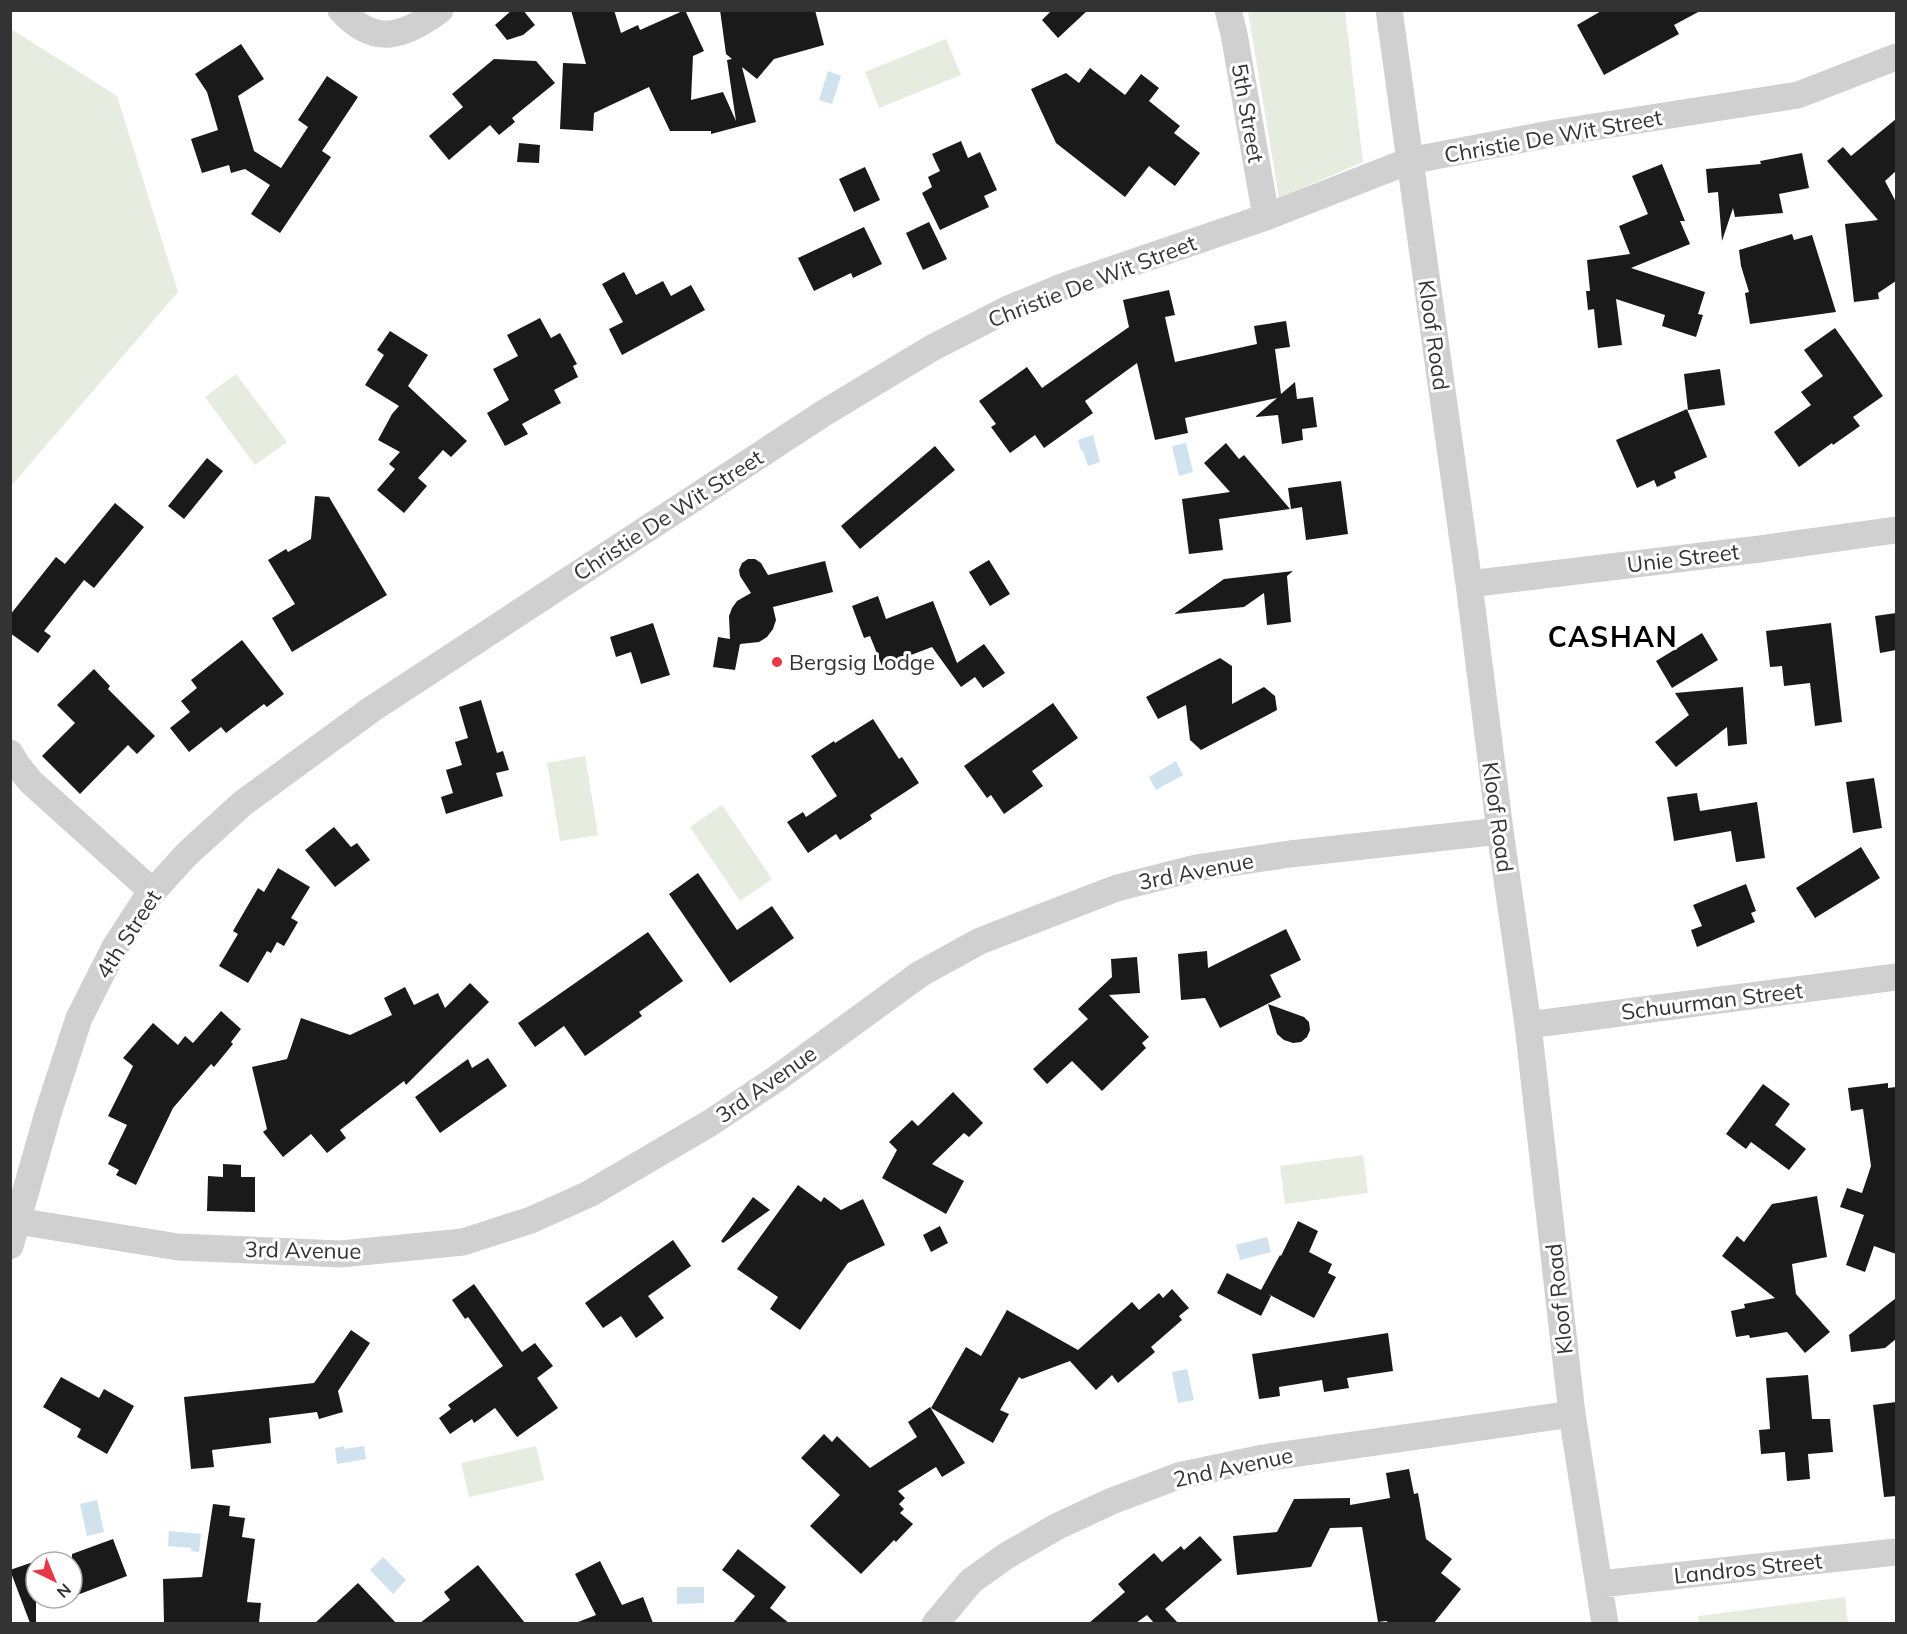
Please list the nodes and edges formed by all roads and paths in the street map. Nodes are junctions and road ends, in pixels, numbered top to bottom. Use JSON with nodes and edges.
{"nodes":[{"id":1,"x":341,"y":10,"type":"edge"},
{"id":2,"x":440,"y":10,"type":"edge"},
{"id":3,"x":1228,"y":10,"type":"edge"},
{"id":4,"x":1389,"y":10,"type":"edge"},
{"id":5,"x":1896,"y":57,"type":"edge"},
{"id":6,"x":1409,"y":161,"type":"junction"},
{"id":7,"x":1266,"y":217,"type":"junction"},
{"id":8,"x":1896,"y":530,"type":"edge"},
{"id":9,"x":1469,"y":584,"type":"junction"},
{"id":10,"x":372,"y":709,"type":"joint"},
{"id":11,"x":10,"y":753,"type":"edge"},
{"id":12,"x":1500,"y":831,"type":"junction"},
{"id":13,"x":153,"y":892,"type":"junction"},
{"id":14,"x":1896,"y":977,"type":"edge"},
{"id":15,"x":1528,"y":1025,"type":"junction"},
{"id":16,"x":14,"y":1234,"type":"edge"},
{"id":17,"x":1572,"y":1414,"type":"junction"},
{"id":18,"x":1896,"y":1552,"type":"edge"},
{"id":19,"x":1600,"y":1584,"type":"junction"},
{"id":20,"x":935,"y":1623,"type":"edge"},
{"id":21,"x":1605,"y":1623,"type":"edge"}],
"edges":[{"from":1,"to":2,"type":"street"},
{"from":3,"to":7,"type":"street","name":"5th Street"},
{"from":4,"to":6,"type":"street","name":"Kloof Road"},
{"from":5,"to":6,"type":"street","name":"Christie De Wit Street"},
{"from":6,"to":7,"type":"street","name":"Christie De Wit Street"},
{"from":6,"to":9,"type":"street","name":"Kloof Road"},
{"from":7,"to":10,"type":"street","name":"Christie De Wit Street"},
{"from":8,"to":9,"type":"street","name":"Unie Street"},
{"from":9,"to":12,"type":"street","name":"Kloof Road"},
{"from":10,"to":13,"type":"street","name":"4th Street"},
{"from":11,"to":13,"type":"street"},
{"from":12,"to":15,"type":"street","name":"Kloof Road"},
{"from":12,"to":16,"type":"street","name":"3rd Avenue"},
{"from":13,"to":16,"type":"street","name":"4th Street"},
{"from":14,"to":15,"type":"street","name":"Schuurman Street"},
{"from":15,"to":17,"type":"street","name":"Kloof Road"},
{"from":17,"to":19,"type":"street","name":"Kloof Road"},
{"from":17,"to":20,"type":"street","name":"2nd Avenue"},
{"from":18,"to":19,"type":"street","name":"Landros Street"},
{"from":19,"to":21,"type":"street","name":"Kloof Road"}]}
